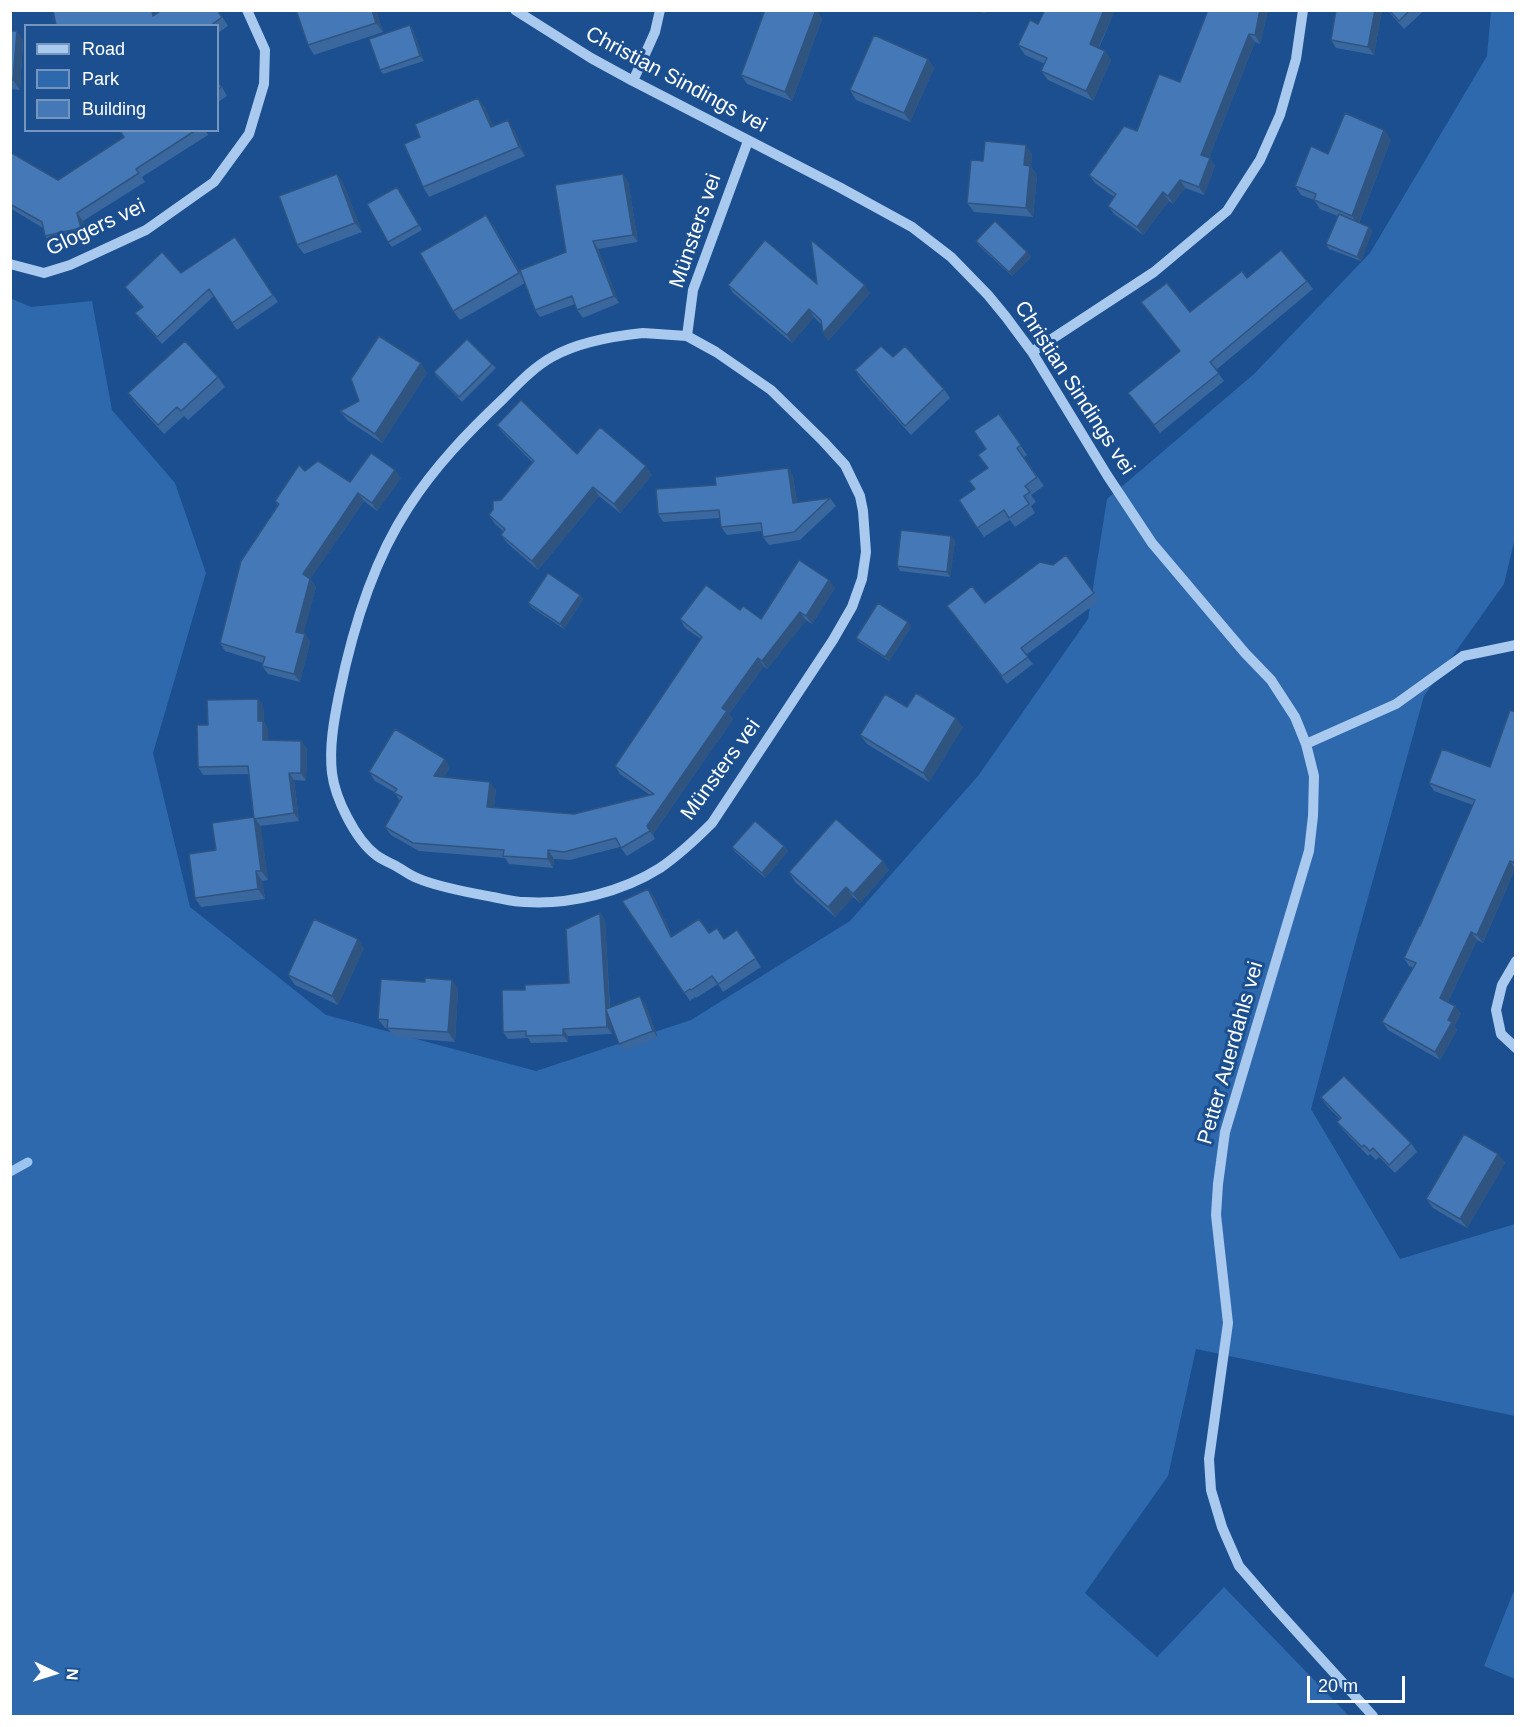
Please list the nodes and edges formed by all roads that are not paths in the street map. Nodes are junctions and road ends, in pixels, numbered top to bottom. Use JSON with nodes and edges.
{"nodes":[{"id":1,"x":247,"y":10,"type":"edge"},
{"id":2,"x":514,"y":10,"type":"edge"},
{"id":3,"x":660,"y":10,"type":"edge"},
{"id":4,"x":1303,"y":10,"type":"edge"},
{"id":5,"x":633,"y":81,"type":"junction"},
{"id":6,"x":748,"y":141,"type":"junction"},
{"id":7,"x":10,"y":264,"type":"edge"},
{"id":8,"x":687,"y":336,"type":"junction"},
{"id":9,"x":1032,"y":352,"type":"junction"},
{"id":10,"x":1515,"y":645,"type":"edge"},
{"id":11,"x":1306,"y":744,"type":"junction"},
{"id":12,"x":1515,"y":961,"type":"edge"},
{"id":13,"x":1515,"y":1048,"type":"edge"},
{"id":14,"x":1373,"y":1716,"type":"edge"}],
"edges":[{"from":1,"to":7,"type":"street","name":"Glogers vei"},
{"from":2,"to":5,"type":"street","name":"Christian Sindings vei"},
{"from":3,"to":5,"type":"street"},
{"from":4,"to":9,"type":"street"},
{"from":5,"to":6,"type":"street","name":"Christian Sindings vei"},
{"from":6,"to":8,"type":"street","name":"Münsters vei"},
{"from":6,"to":9,"type":"street","name":"Christian Sindings vei"},
{"from":8,"to":8,"type":"street","name":"Münsters vei"},
{"from":9,"to":11,"type":"street","name":"Christian Sindings vei"},
{"from":10,"to":11,"type":"street"},
{"from":11,"to":14,"type":"street","name":"Petter Auerdahls vei"},
{"from":12,"to":13,"type":"street"}]}
